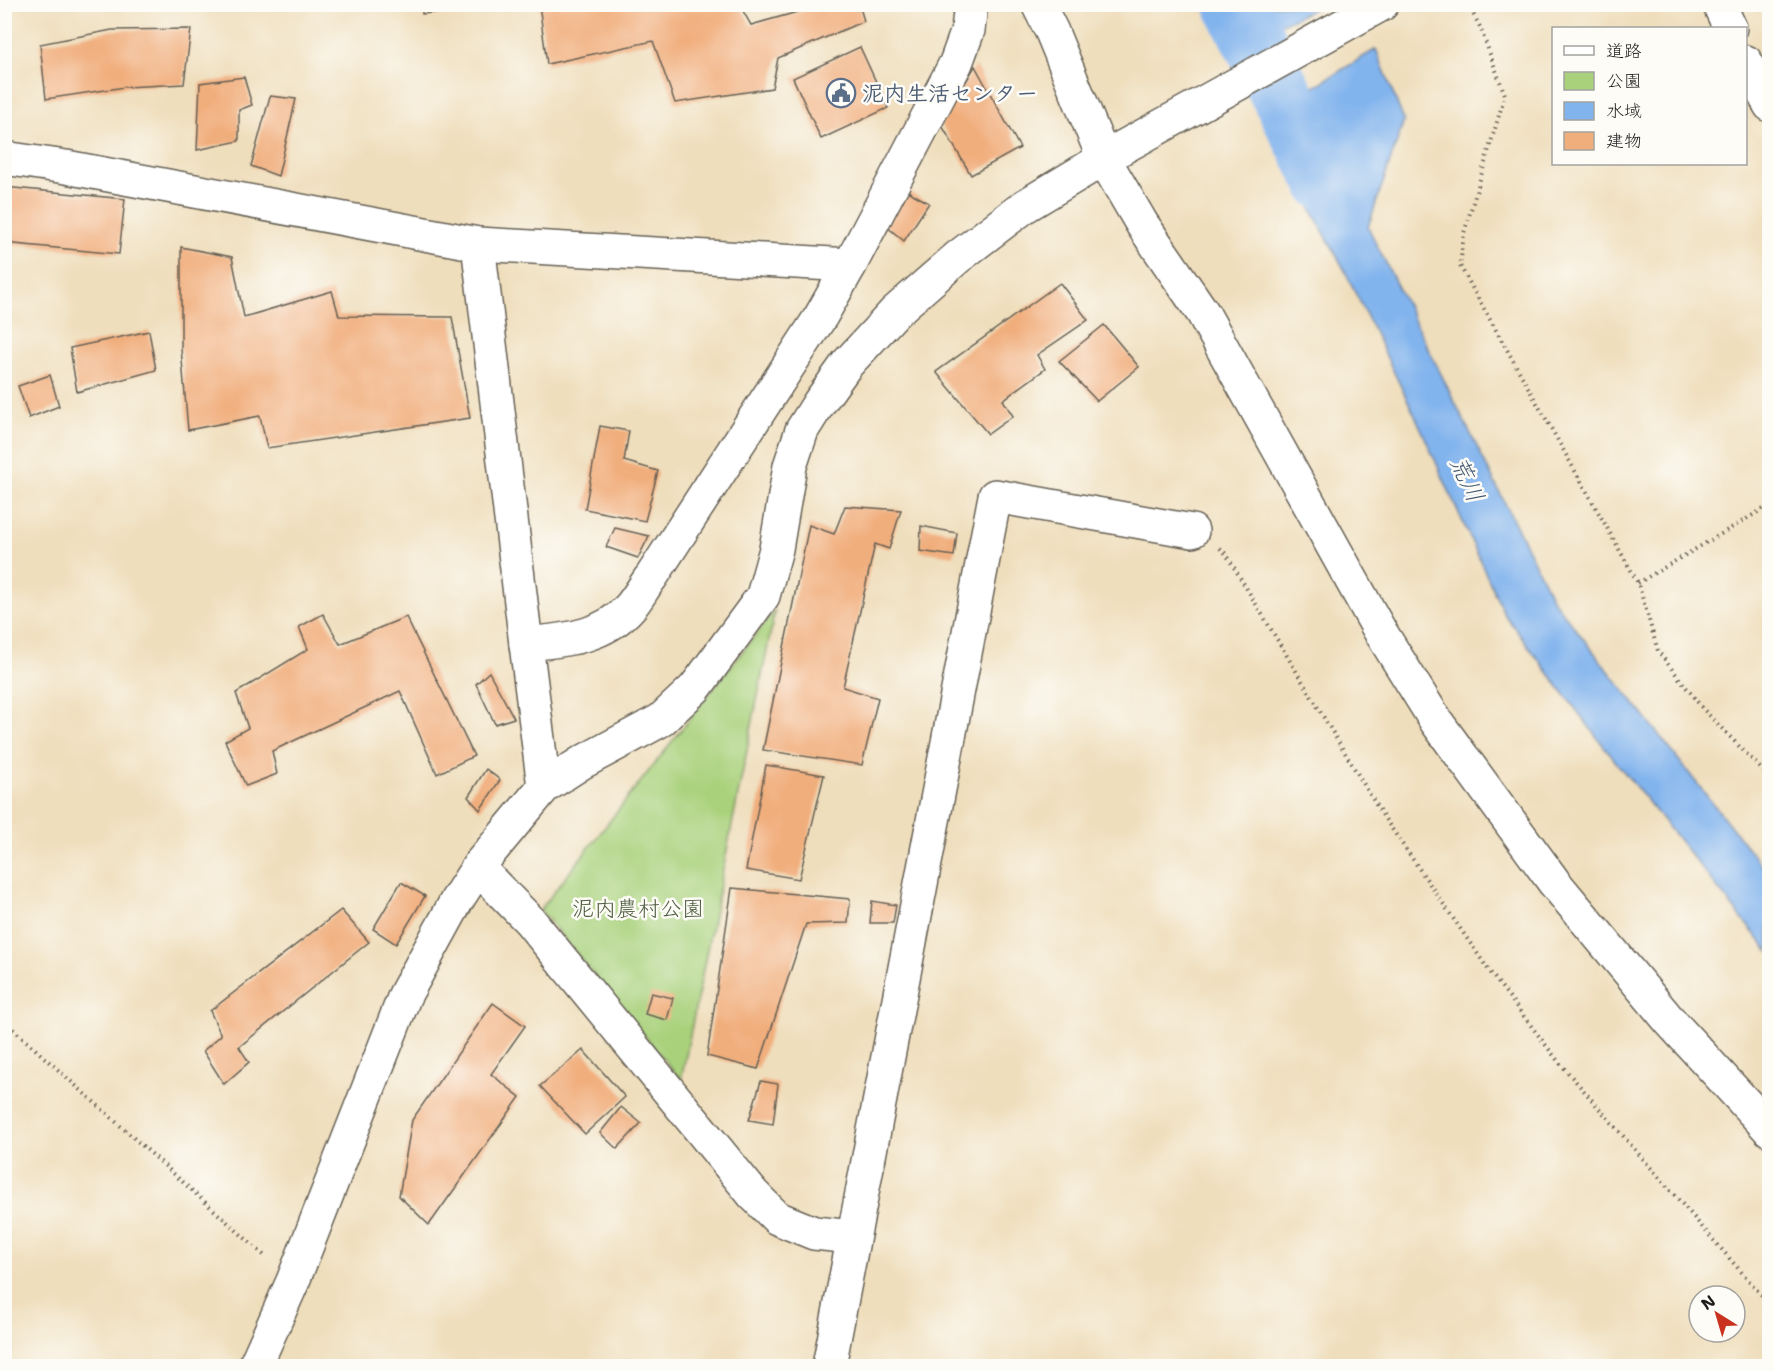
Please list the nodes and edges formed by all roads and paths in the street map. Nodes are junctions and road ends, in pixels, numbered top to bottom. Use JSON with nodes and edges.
{"nodes":[{"id":1,"x":971,"y":4,"type":"edge"},
{"id":2,"x":1038,"y":4,"type":"edge"},
{"id":3,"x":1382,"y":4,"type":"edge"},
{"id":4,"x":1468,"y":4,"type":"edge"},
{"id":5,"x":1719,"y":4,"type":"edge"},
{"id":6,"x":1730,"y":27,"type":"edge"},
{"id":7,"x":1747,"y":64,"type":"edge"},
{"id":8,"x":1770,"y":105,"type":"edge"},
{"id":9,"x":1111,"y":154,"type":"junction"},
{"id":10,"x":4,"y":158,"type":"edge"},
{"id":11,"x":478,"y":244,"type":"junction"},
{"id":12,"x":850,"y":265,"type":"junction"},
{"id":13,"x":1770,"y":505,"type":"edge"},
{"id":14,"x":1192,"y":531,"type":"joint"},
{"id":15,"x":1638,"y":583,"type":"junction"},
{"id":16,"x":526,"y":644,"type":"junction"},
{"id":17,"x":1770,"y":778,"type":"edge"},
{"id":18,"x":544,"y":787,"type":"junction"},
{"id":19,"x":478,"y":868,"type":"junction"},
{"id":20,"x":4,"y":1021,"type":"edge"},
{"id":21,"x":1770,"y":1130,"type":"edge"},
{"id":22,"x":853,"y":1237,"type":"junction"},
{"id":23,"x":293,"y":1281,"type":"junction"},
{"id":24,"x":1770,"y":1305,"type":"edge"},
{"id":25,"x":255,"y":1366,"type":"edge"},
{"id":26,"x":829,"y":1366,"type":"edge"}],
"edges":[{"from":1,"to":12,"type":"street"},
{"from":2,"to":9,"type":"street"},
{"from":3,"to":9,"type":"street"},
{"from":4,"to":15,"type":"path"},
{"from":5,"to":6,"type":"street"},
{"from":7,"to":8,"type":"street"},
{"from":9,"to":18,"type":"street"},
{"from":9,"to":21,"type":"street"},
{"from":10,"to":11,"type":"street"},
{"from":11,"to":12,"type":"street"},
{"from":11,"to":16,"type":"street"},
{"from":12,"to":16,"type":"street"},
{"from":13,"to":15,"type":"path"},
{"from":14,"to":22,"type":"street"},
{"from":14,"to":24,"type":"path"},
{"from":15,"to":17,"type":"path"},
{"from":16,"to":18,"type":"street"},
{"from":18,"to":19,"type":"street"},
{"from":19,"to":22,"type":"street"},
{"from":19,"to":23,"type":"street"},
{"from":20,"to":23,"type":"path"},
{"from":22,"to":26,"type":"street"},
{"from":23,"to":25,"type":"street"}]}
